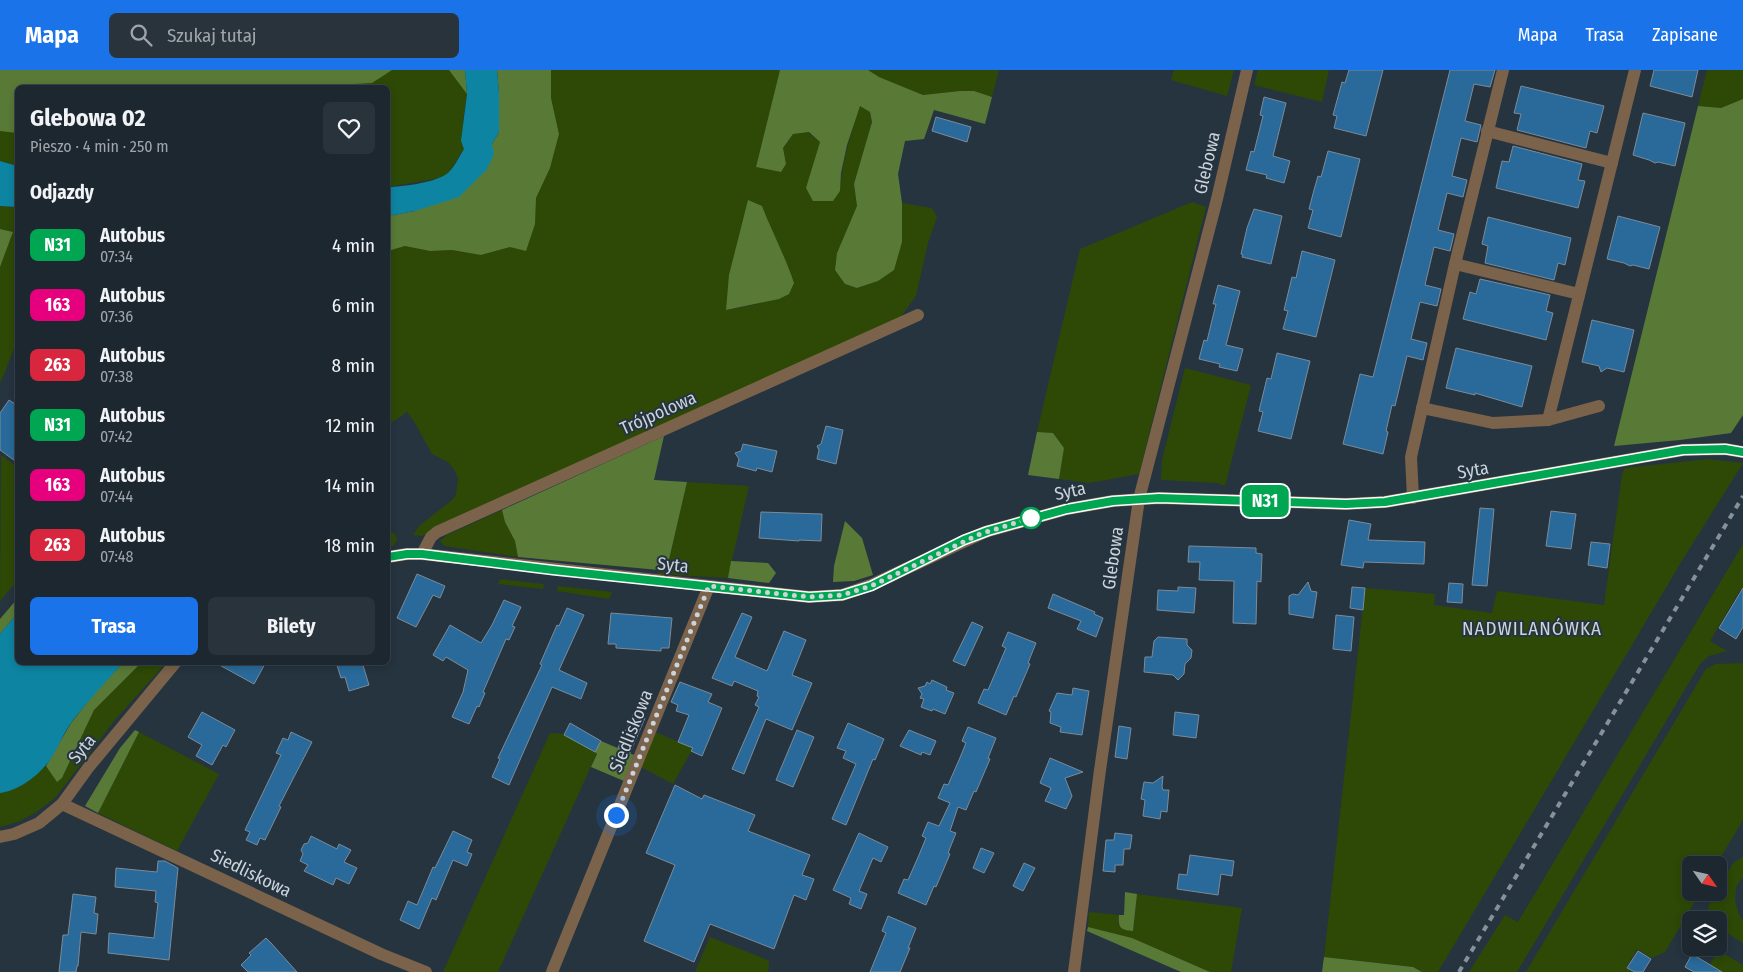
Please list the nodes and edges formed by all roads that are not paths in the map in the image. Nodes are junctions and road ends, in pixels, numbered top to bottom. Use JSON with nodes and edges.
{"nodes":[{"id":1,"x":1247,"y":70,"type":"edge"},
{"id":2,"x":1503,"y":70,"type":"edge"},
{"id":3,"x":1635,"y":70,"type":"edge"},
{"id":4,"x":1487,"y":132,"type":"junction"},
{"id":5,"x":1612,"y":162,"type":"junction"},
{"id":6,"x":1455,"y":264,"type":"junction"},
{"id":7,"x":1579,"y":294,"type":"junction"},
{"id":8,"x":918,"y":315,"type":"dead end"},
{"id":9,"x":1599,"y":406,"type":"dead end"},
{"id":10,"x":1422,"y":408,"type":"junction"},
{"id":11,"x":1548,"y":420,"type":"junction"},
{"id":12,"x":1743,"y":452,"type":"edge"},
{"id":13,"x":1413,"y":498,"type":"junction"},
{"id":14,"x":1139,"y":499,"type":"junction"},
{"id":15,"x":422,"y":554,"type":"junction"},
{"id":16,"x":390,"y":557,"type":"edge"},
{"id":17,"x":709,"y":586,"type":"junction"},
{"id":18,"x":174,"y":665,"type":"edge"},
{"id":19,"x":62,"y":804,"type":"junction"},
{"id":20,"x":0,"y":836,"type":"edge"},
{"id":21,"x":426,"y":972,"type":"edge"},
{"id":22,"x":552,"y":972,"type":"edge"},
{"id":23,"x":1074,"y":972,"type":"edge"}],
"edges":[{"from":1,"to":14,"type":"street","name":"Glebowa"},
{"from":2,"to":4,"type":"street"},
{"from":3,"to":5,"type":"street"},
{"from":4,"to":5,"type":"street"},
{"from":4,"to":6,"type":"street"},
{"from":5,"to":7,"type":"street"},
{"from":6,"to":7,"type":"street"},
{"from":6,"to":10,"type":"street"},
{"from":7,"to":11,"type":"street"},
{"from":8,"to":15,"type":"street","name":"Trójpolowa"},
{"from":9,"to":11,"type":"street"},
{"from":10,"to":11,"type":"street"},
{"from":10,"to":13,"type":"street"},
{"from":12,"to":13,"type":"street","name":"Syta"},
{"from":13,"to":14,"type":"street","name":"Syta"},
{"from":14,"to":17,"type":"street","name":"Syta"},
{"from":14,"to":23,"type":"street","name":"Glebowa"},
{"from":15,"to":16,"type":"street","name":"Syta"},
{"from":15,"to":17,"type":"street","name":"Syta"},
{"from":17,"to":22,"type":"street","name":"Siedliskowa"},
{"from":18,"to":19,"type":"street","name":"Syta"},
{"from":19,"to":20,"type":"street","name":"Syta"},
{"from":19,"to":21,"type":"street","name":"Siedliskowa"}]}
